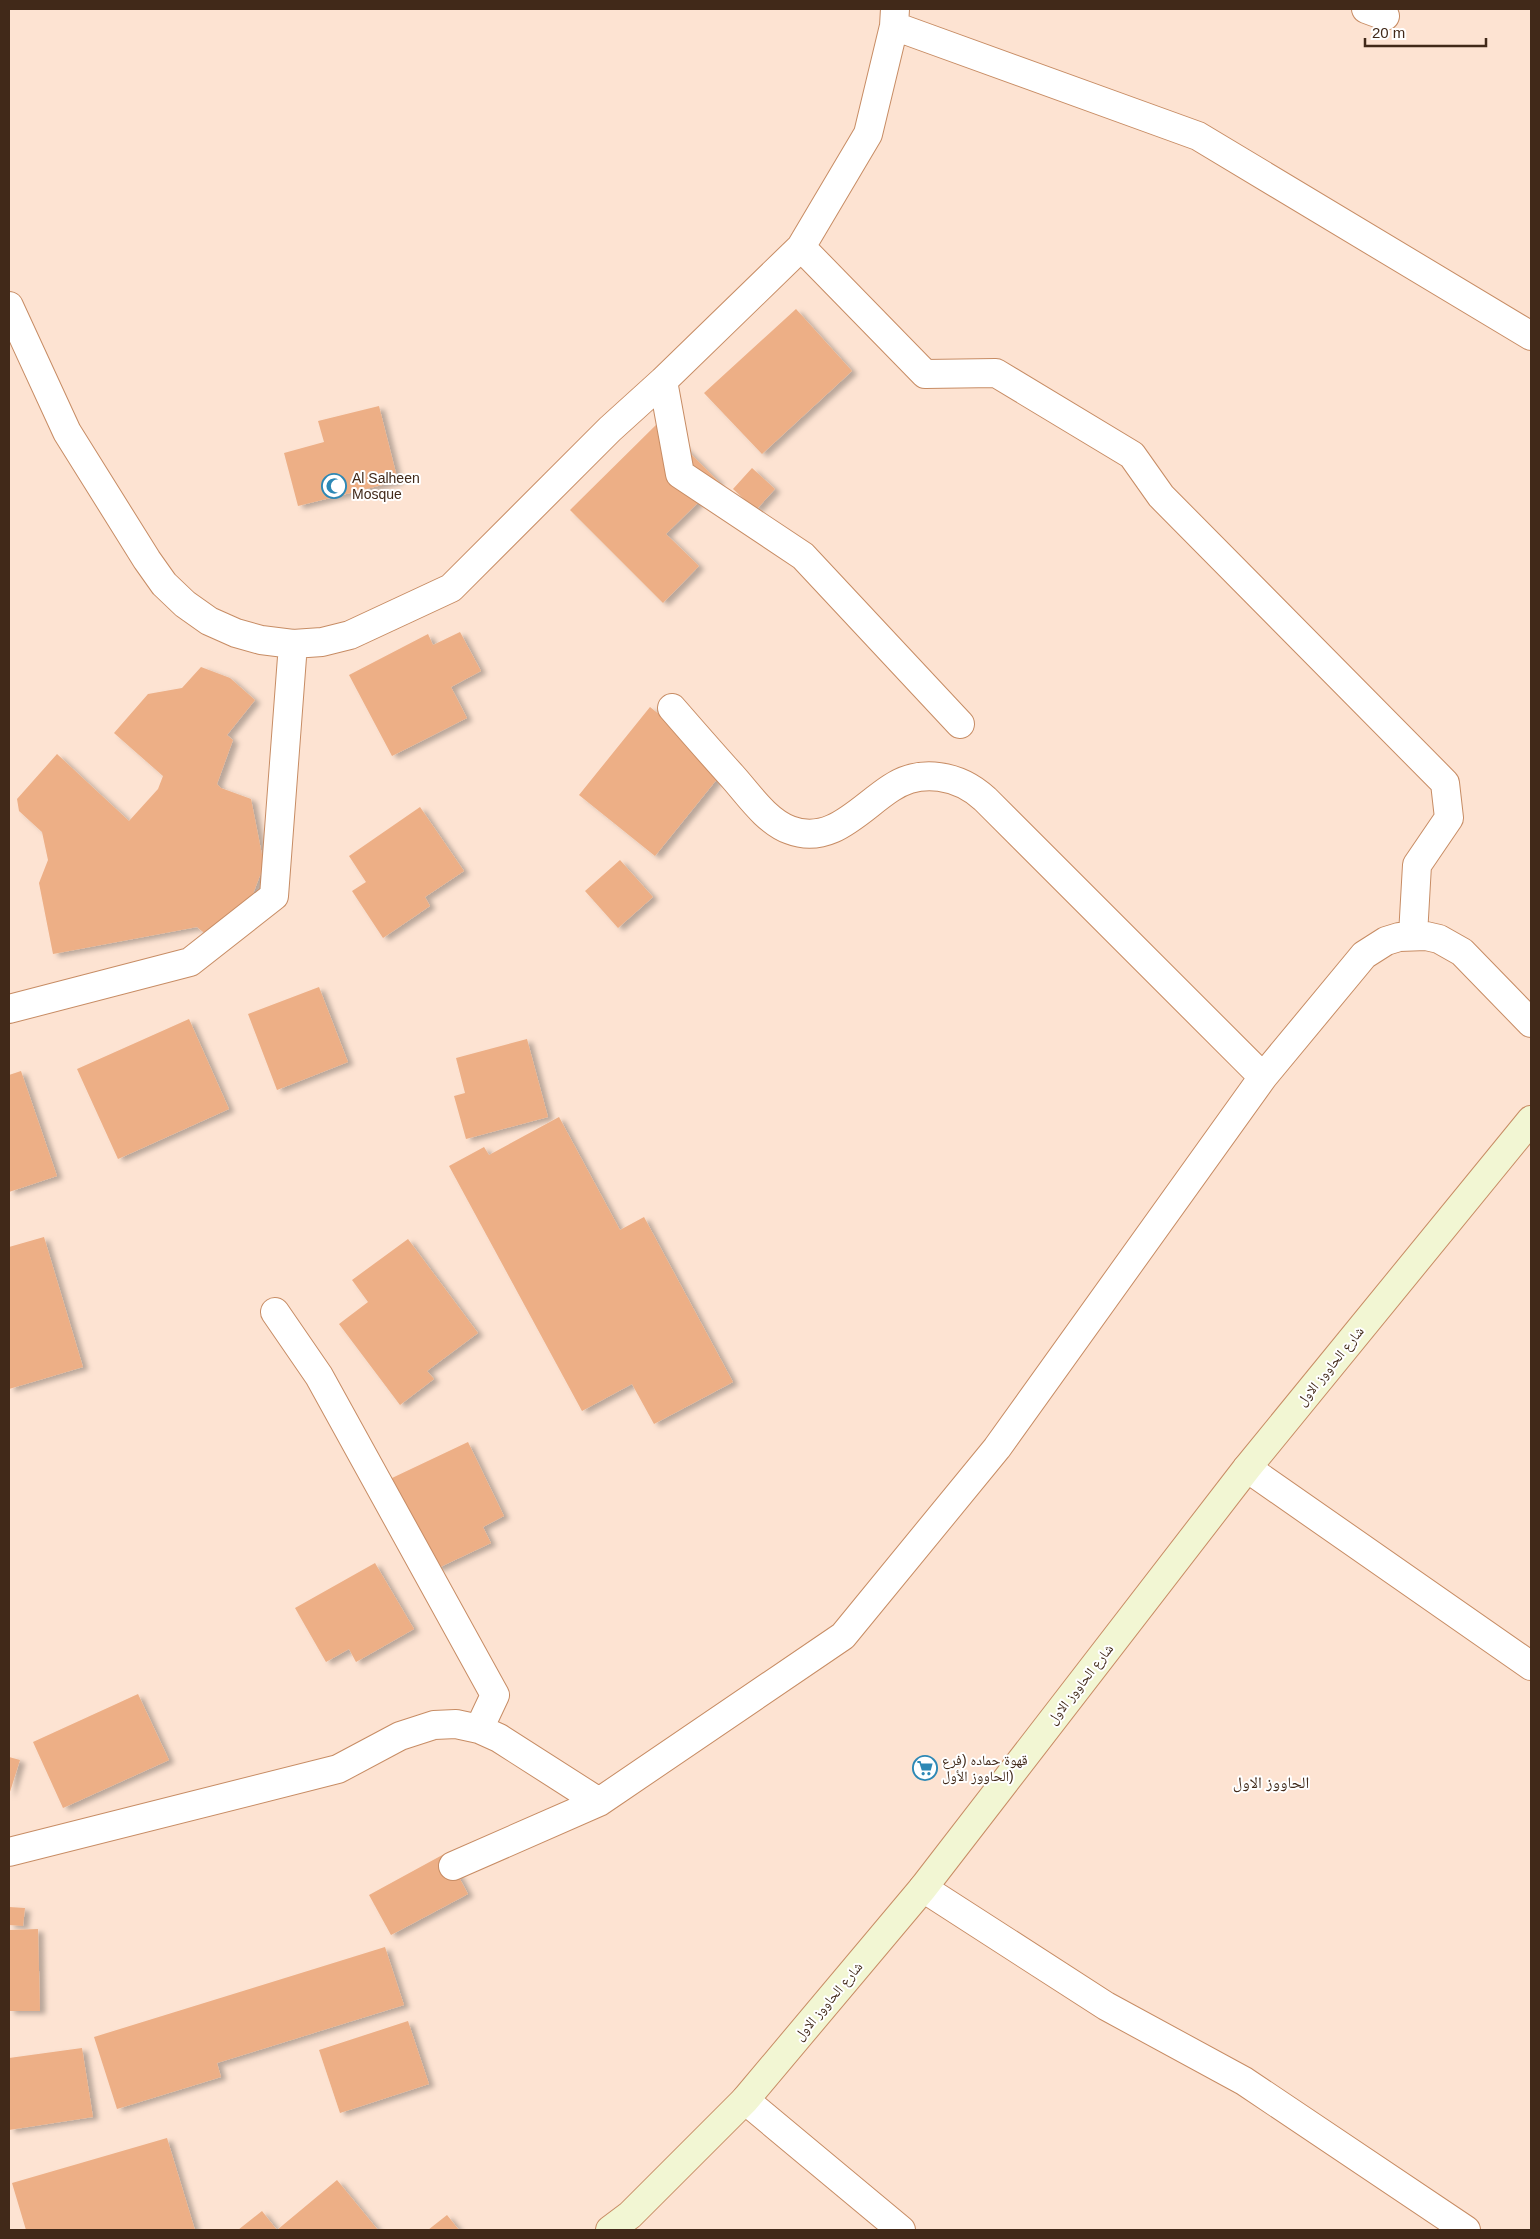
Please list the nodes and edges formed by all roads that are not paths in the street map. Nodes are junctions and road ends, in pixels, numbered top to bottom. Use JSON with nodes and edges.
{"nodes":[{"id":1,"x":895,"y":17,"type":"edge"},
{"id":2,"x":801,"y":247,"type":"junction"},
{"id":3,"x":9,"y":306,"type":"edge"},
{"id":4,"x":1531,"y":336,"type":"edge"},
{"id":5,"x":663,"y":381,"type":"junction"},
{"id":6,"x":293,"y":644,"type":"junction"},
{"id":7,"x":672,"y":708,"type":"dead end"},
{"id":8,"x":960,"y":724,"type":"dead end"},
{"id":9,"x":1412,"y":935,"type":"junction"},
{"id":10,"x":9,"y":1009,"type":"edge"},
{"id":11,"x":1531,"y":1024,"type":"edge"},
{"id":12,"x":1264,"y":1077,"type":"junction"},
{"id":13,"x":1531,"y":1120,"type":"edge"},
{"id":14,"x":275,"y":1312,"type":"dead end"},
{"id":15,"x":1247,"y":1468,"type":"junction"},
{"id":16,"x":1531,"y":1666,"type":"edge"},
{"id":17,"x":479,"y":1729,"type":"junction"},
{"id":18,"x":599,"y":1802,"type":"junction"},
{"id":19,"x":9,"y":1852,"type":"edge"},
{"id":20,"x":453,"y":1866,"type":"dead end"},
{"id":21,"x":923,"y":1888,"type":"junction"},
{"id":22,"x":745,"y":2100,"type":"junction"},
{"id":23,"x":610,"y":2230,"type":"edge"},
{"id":24,"x":902,"y":2230,"type":"edge"},
{"id":25,"x":1466,"y":2230,"type":"edge"}],
"edges":[{"from":1,"to":2,"type":"street"},
{"from":1,"to":4,"type":"street"},
{"from":2,"to":5,"type":"street"},
{"from":2,"to":9,"type":"street"},
{"from":3,"to":6,"type":"street"},
{"from":5,"to":6,"type":"street"},
{"from":5,"to":8,"type":"street"},
{"from":6,"to":10,"type":"street"},
{"from":7,"to":12,"type":"street"},
{"from":9,"to":11,"type":"street"},
{"from":9,"to":12,"type":"street"},
{"from":12,"to":18,"type":"street"},
{"from":13,"to":15,"type":"main road","name":"شارع الحاووز الاول"},
{"from":14,"to":17,"type":"street"},
{"from":15,"to":16,"type":"street"},
{"from":15,"to":21,"type":"main road","name":"شارع الحاووز الاول"},
{"from":17,"to":18,"type":"street"},
{"from":17,"to":19,"type":"street"},
{"from":18,"to":20,"type":"street"},
{"from":21,"to":22,"type":"main road","name":"شارع الحاووز الاول"},
{"from":21,"to":25,"type":"street"},
{"from":22,"to":23,"type":"main road","name":"شارع الحاووز الاول"},
{"from":22,"to":24,"type":"street"}]}
